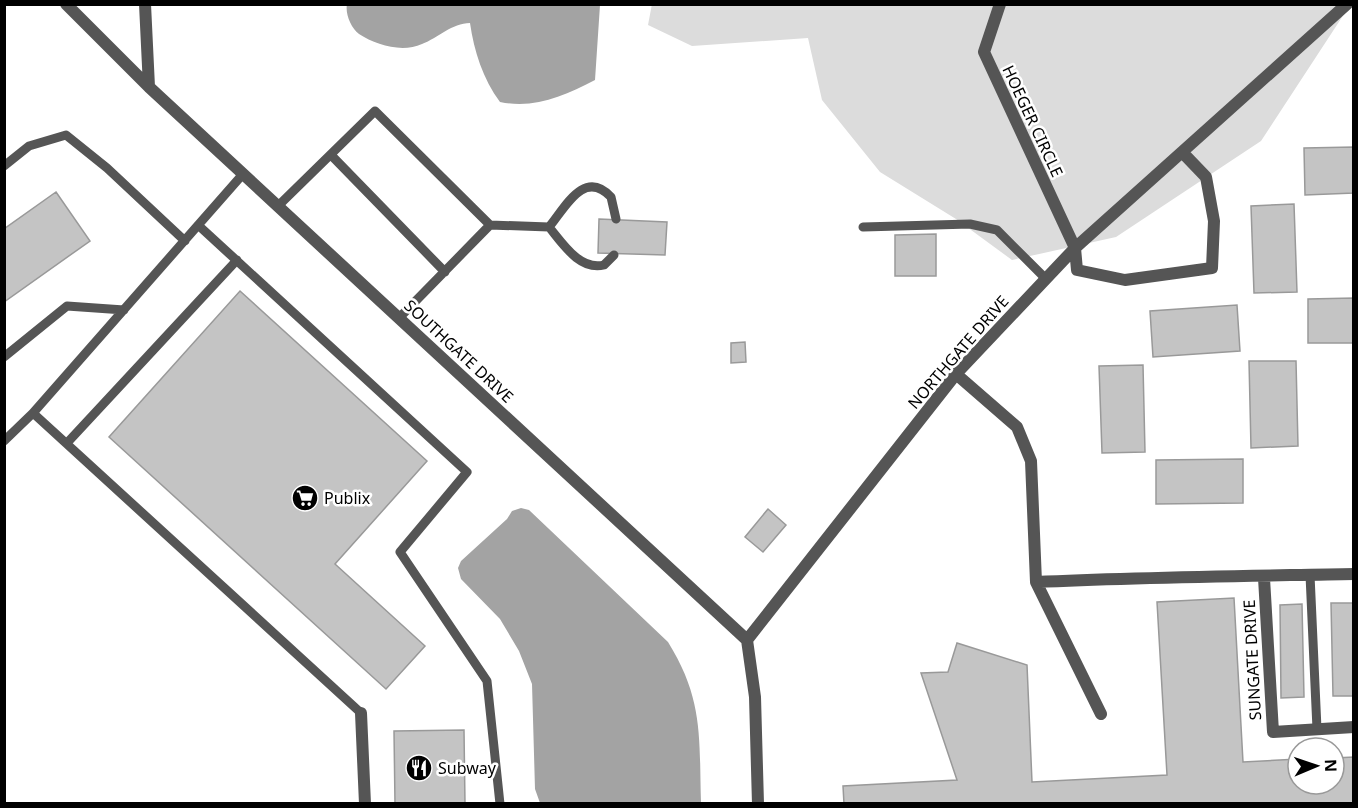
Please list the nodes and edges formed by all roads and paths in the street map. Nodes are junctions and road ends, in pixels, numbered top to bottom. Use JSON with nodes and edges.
{"nodes":[{"id":1,"x":66,"y":4,"type":"edge"},
{"id":2,"x":145,"y":4,"type":"edge"},
{"id":3,"x":1000,"y":4,"type":"edge"},
{"id":4,"x":1341,"y":6,"type":"edge"},
{"id":5,"x":149,"y":87,"type":"junction"},
{"id":6,"x":1182,"y":152,"type":"junction"},
{"id":7,"x":331,"y":155,"type":"junction"},
{"id":8,"x":4,"y":166,"type":"edge"},
{"id":9,"x":243,"y":174,"type":"junction"},
{"id":10,"x":278,"y":206,"type":"junction"},
{"id":11,"x":616,"y":219,"type":"dead end"},
{"id":12,"x":198,"y":225,"type":"junction"},
{"id":13,"x":490,"y":225,"type":"junction"},
{"id":14,"x":549,"y":227,"type":"junction"},
{"id":15,"x":863,"y":227,"type":"dead end"},
{"id":16,"x":185,"y":241,"type":"junction"},
{"id":17,"x":1075,"y":248,"type":"junction"},
{"id":18,"x":614,"y":255,"type":"dead end"},
{"id":19,"x":237,"y":260,"type":"junction"},
{"id":20,"x":445,"y":272,"type":"junction"},
{"id":21,"x":1046,"y":279,"type":"junction"},
{"id":22,"x":124,"y":310,"type":"junction"},
{"id":23,"x":399,"y":318,"type":"junction"},
{"id":24,"x":4,"y":357,"type":"edge"},
{"id":25,"x":956,"y":374,"type":"junction"},
{"id":26,"x":33,"y":413,"type":"junction"},
{"id":27,"x":4,"y":441,"type":"edge"},
{"id":28,"x":67,"y":443,"type":"junction"},
{"id":29,"x":1353,"y":574,"type":"edge"},
{"id":30,"x":1310,"y":575,"type":"junction"},
{"id":31,"x":1264,"y":578,"type":"junction"},
{"id":32,"x":1036,"y":582,"type":"junction"},
{"id":33,"x":747,"y":640,"type":"junction"},
{"id":34,"x":361,"y":713,"type":"joint"},
{"id":35,"x":1101,"y":714,"type":"dead end"},
{"id":36,"x":1353,"y":727,"type":"edge"},
{"id":37,"x":1317,"y":729,"type":"junction"},
{"id":38,"x":365,"y":804,"type":"edge"},
{"id":39,"x":500,"y":804,"type":"edge"},
{"id":40,"x":758,"y":804,"type":"edge"}],
"edges":[{"from":1,"to":5,"type":"street","name":"SOUTHGATE DRIVE"},
{"from":2,"to":5,"type":"street"},
{"from":3,"to":17,"type":"street","name":"HOEGER CIRCLE"},
{"from":4,"to":6,"type":"street","name":"NORTHGATE DRIVE"},
{"from":5,"to":9,"type":"street","name":"SOUTHGATE DRIVE"},
{"from":6,"to":17,"type":"street","name":"NORTHGATE DRIVE"},
{"from":6,"to":17,"type":"street","name":"HOEGER CIRCLE"},
{"from":7,"to":10,"type":"lane"},
{"from":7,"to":13,"type":"lane"},
{"from":7,"to":20,"type":"lane"},
{"from":8,"to":16,"type":"lane"},
{"from":9,"to":10,"type":"street","name":"SOUTHGATE DRIVE"},
{"from":9,"to":12,"type":"lane"},
{"from":10,"to":23,"type":"street","name":"SOUTHGATE DRIVE"},
{"from":11,"to":14,"type":"lane"},
{"from":12,"to":16,"type":"lane"},
{"from":12,"to":19,"type":"lane"},
{"from":13,"to":14,"type":"lane"},
{"from":13,"to":20,"type":"lane"},
{"from":14,"to":18,"type":"lane"},
{"from":15,"to":21,"type":"lane"},
{"from":16,"to":22,"type":"lane"},
{"from":17,"to":21,"type":"street","name":"NORTHGATE DRIVE"},
{"from":19,"to":28,"type":"lane"},
{"from":19,"to":39,"type":"lane"},
{"from":20,"to":23,"type":"lane"},
{"from":21,"to":25,"type":"street","name":"NORTHGATE DRIVE"},
{"from":22,"to":24,"type":"lane"},
{"from":22,"to":26,"type":"lane"},
{"from":23,"to":33,"type":"street","name":"SOUTHGATE DRIVE"},
{"from":25,"to":32,"type":"street"},
{"from":25,"to":33,"type":"street","name":"NORTHGATE DRIVE"},
{"from":26,"to":27,"type":"lane"},
{"from":26,"to":28,"type":"lane"},
{"from":28,"to":34,"type":"lane"},
{"from":29,"to":30,"type":"street","name":"SUNGATE DRIVE"},
{"from":30,"to":31,"type":"street","name":"SUNGATE DRIVE"},
{"from":30,"to":37,"type":"lane"},
{"from":31,"to":32,"type":"street","name":"SUNGATE DRIVE"},
{"from":31,"to":37,"type":"street","name":"SUNGATE DRIVE"},
{"from":32,"to":35,"type":"street"},
{"from":33,"to":40,"type":"street"},
{"from":34,"to":38,"type":"street"},
{"from":36,"to":37,"type":"street","name":"SUNGATE DRIVE"}]}
